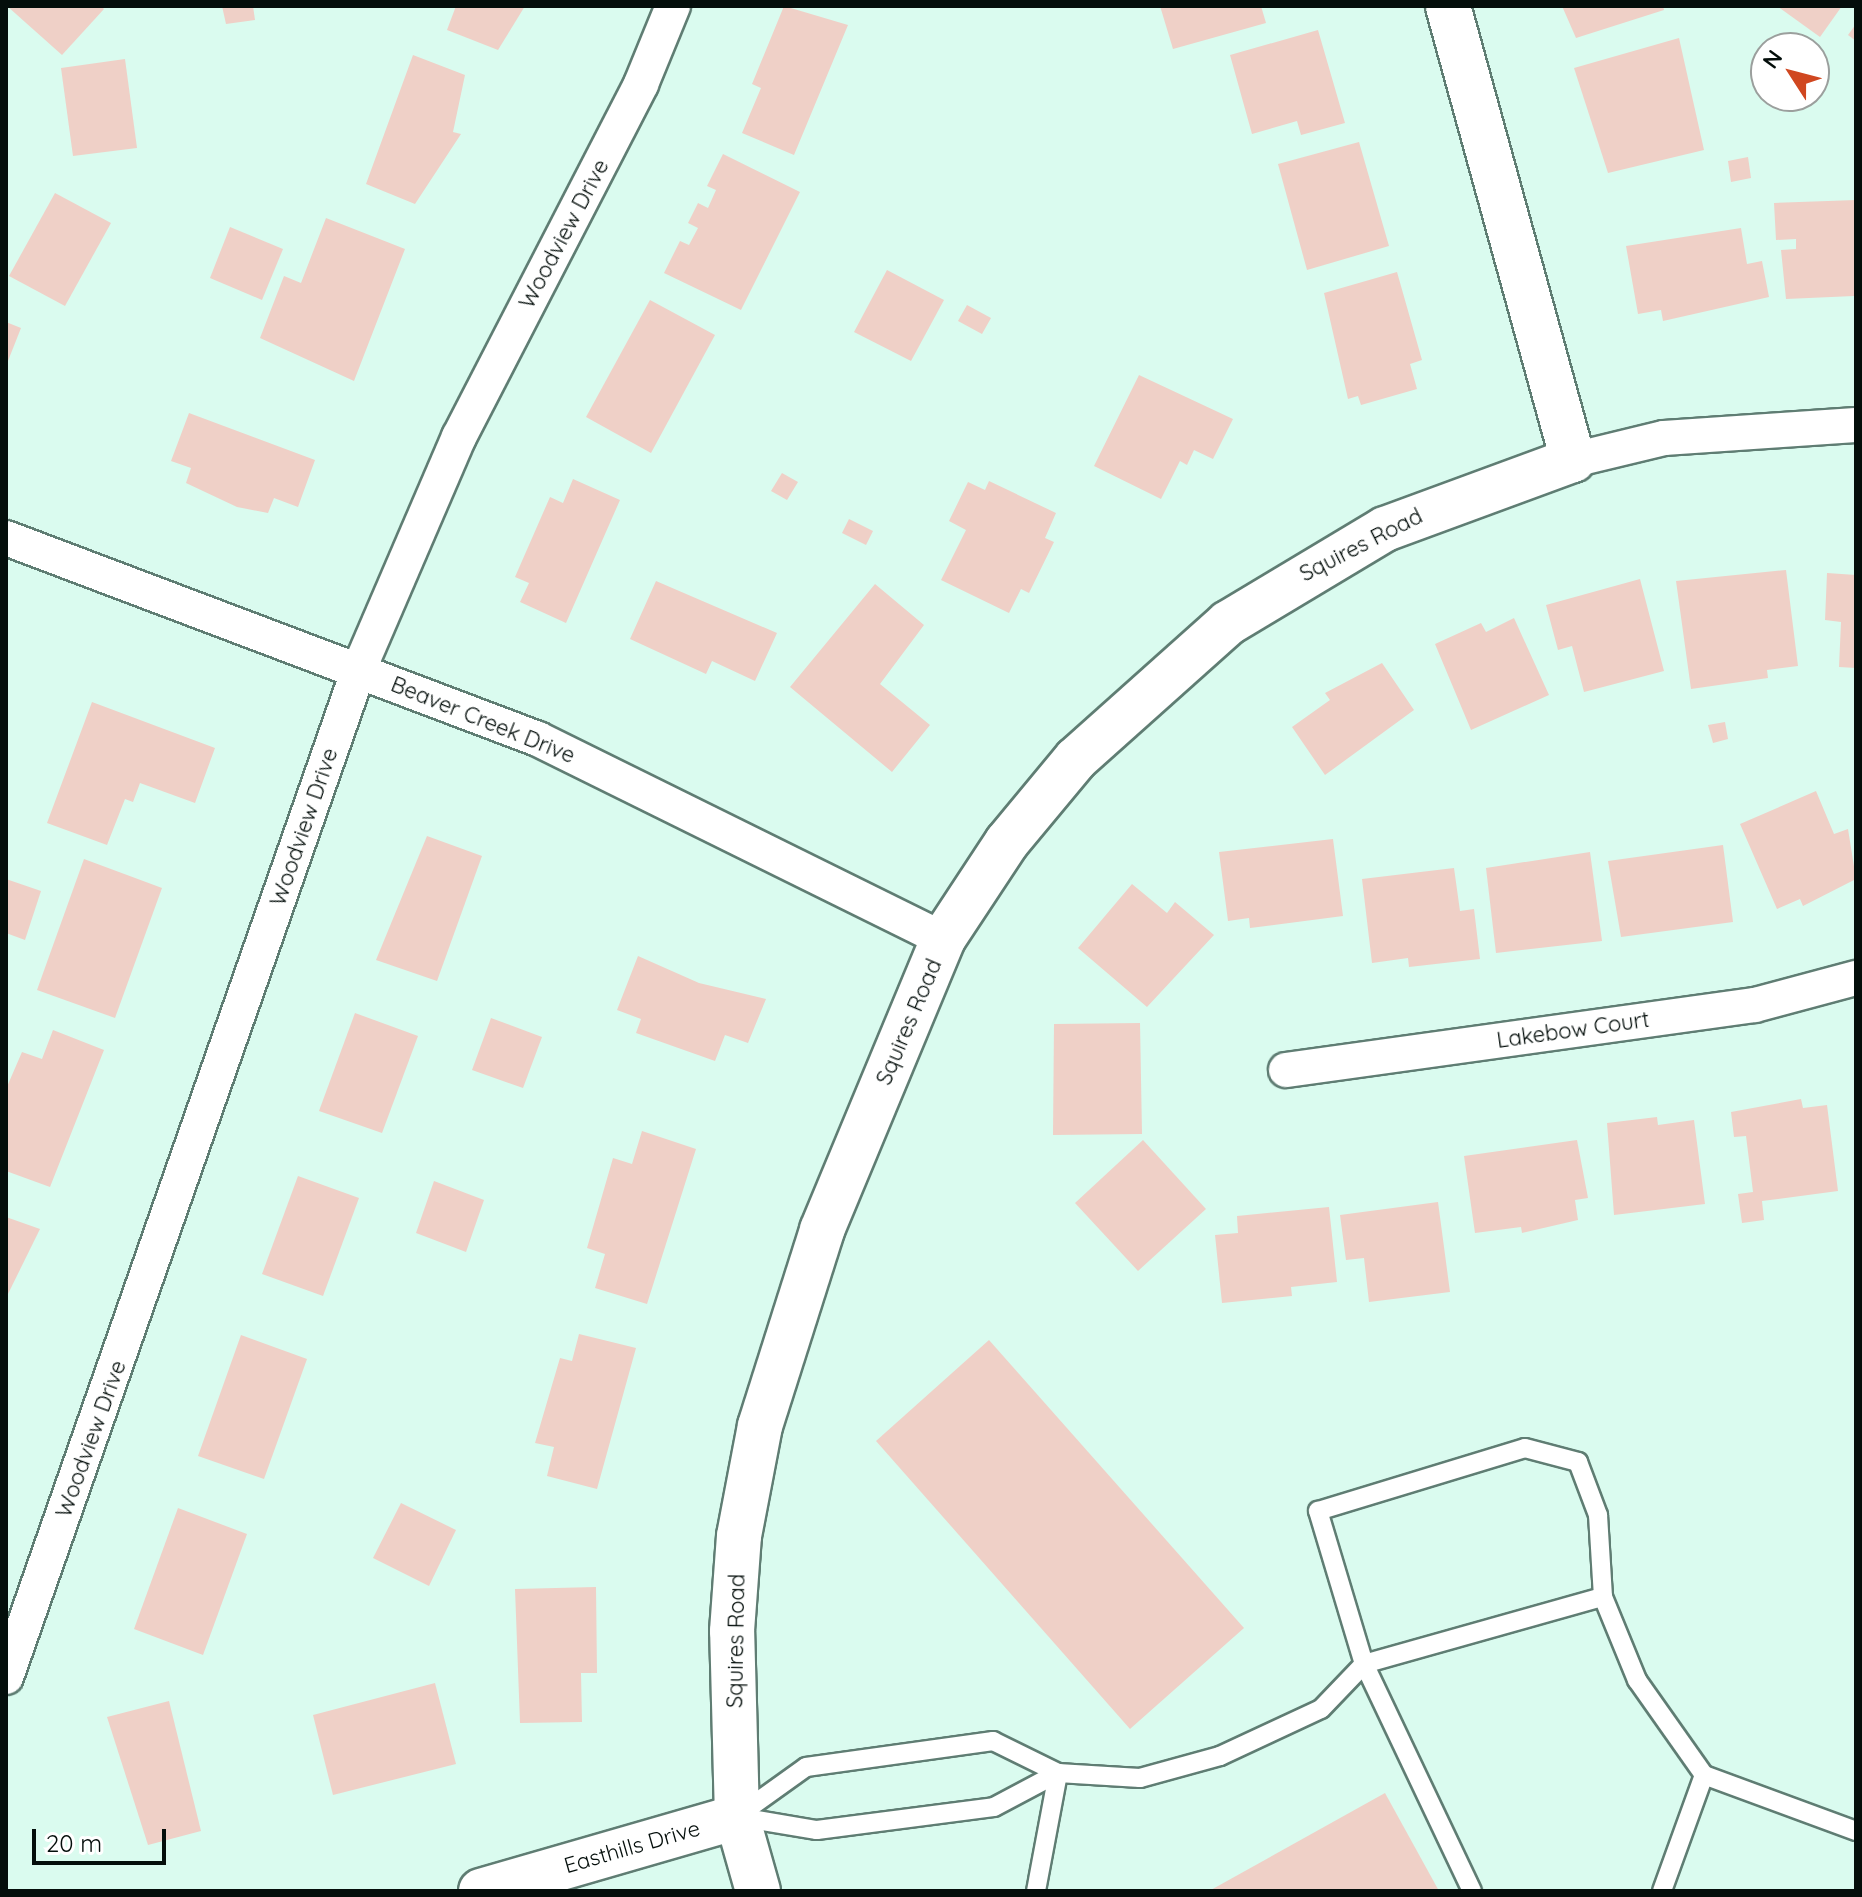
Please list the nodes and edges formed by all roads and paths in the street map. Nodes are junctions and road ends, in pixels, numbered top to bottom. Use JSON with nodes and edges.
{"nodes":[{"id":1,"x":673,"y":6,"type":"edge"},
{"id":2,"x":1448,"y":6,"type":"edge"},
{"id":3,"x":1856,"y":425,"type":"edge"},
{"id":4,"x":1573,"y":460,"type":"junction"},
{"id":5,"x":6,"y":538,"type":"edge"},
{"id":6,"x":359,"y":669,"type":"junction"},
{"id":7,"x":943,"y":939,"type":"junction"},
{"id":8,"x":1856,"y":978,"type":"edge"},
{"id":9,"x":1286,"y":1070,"type":"dead end"},
{"id":10,"x":1603,"y":1597,"type":"junction"},
{"id":11,"x":1364,"y":1664,"type":"junction"},
{"id":12,"x":6,"y":1677,"type":"edge"},
{"id":13,"x":1058,"y":1773,"type":"junction"},
{"id":14,"x":1704,"y":1775,"type":"junction"},
{"id":15,"x":737,"y":1817,"type":"junction"},
{"id":16,"x":1856,"y":1831,"type":"edge"},
{"id":17,"x":481,"y":1891,"type":"edge"},
{"id":18,"x":758,"y":1891,"type":"edge"},
{"id":19,"x":1036,"y":1891,"type":"edge"},
{"id":20,"x":1472,"y":1891,"type":"edge"},
{"id":21,"x":1662,"y":1891,"type":"edge"}],
"edges":[{"from":1,"to":6,"type":"street","name":"Woodview Drive"},
{"from":2,"to":4,"type":"street"},
{"from":3,"to":4,"type":"street","name":"Squires Road"},
{"from":4,"to":7,"type":"street","name":"Squires Road"},
{"from":5,"to":6,"type":"street","name":"Beaver Creek Drive"},
{"from":6,"to":7,"type":"street","name":"Beaver Creek Drive"},
{"from":6,"to":12,"type":"street","name":"Woodview Drive"},
{"from":7,"to":15,"type":"street","name":"Squires Road"},
{"from":8,"to":9,"type":"street","name":"Lakebow Court"},
{"from":10,"to":11,"type":"lane"},
{"from":10,"to":11,"type":"lane"},
{"from":10,"to":14,"type":"lane"},
{"from":11,"to":13,"type":"lane"},
{"from":11,"to":20,"type":"lane"},
{"from":13,"to":15,"type":"lane"},
{"from":13,"to":15,"type":"lane"},
{"from":13,"to":19,"type":"lane"},
{"from":14,"to":16,"type":"lane"},
{"from":14,"to":21,"type":"lane"},
{"from":15,"to":17,"type":"street","name":"Easthills Drive"},
{"from":15,"to":18,"type":"street","name":"Squires Road"}]}
